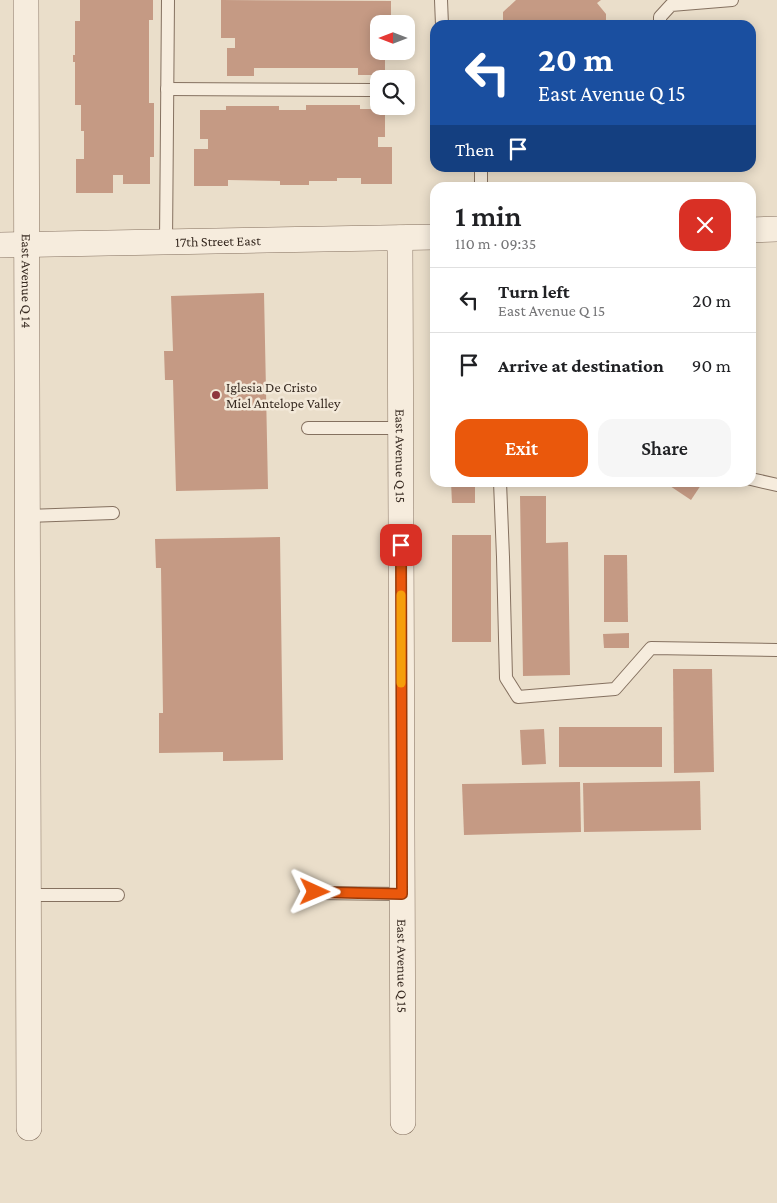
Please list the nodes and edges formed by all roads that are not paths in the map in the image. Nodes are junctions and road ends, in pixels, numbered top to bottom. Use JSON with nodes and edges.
{"nodes":[{"id":1,"x":26,"y":0,"type":"edge"},
{"id":2,"x":168,"y":0,"type":"edge"},
{"id":3,"x":441,"y":0,"type":"edge"},
{"id":4,"x":732,"y":0,"type":"edge"},
{"id":5,"x":442,"y":20,"type":"edge"},
{"id":6,"x":660,"y":20,"type":"edge"},
{"id":7,"x":167,"y":89,"type":"junction"},
{"id":8,"x":370,"y":90,"type":"edge"},
{"id":9,"x":777,"y":229,"type":"edge"},
{"id":10,"x":756,"y":230,"type":"edge"},
{"id":11,"x":430,"y":237,"type":"edge"},
{"id":12,"x":400,"y":238,"type":"junction"},
{"id":13,"x":166,"y":242,"type":"junction"},
{"id":14,"x":0,"y":245,"type":"edge"},
{"id":15,"x":26,"y":245,"type":"junction"},
{"id":16,"x":308,"y":428,"type":"dead end"},
{"id":17,"x":400,"y":428,"type":"junction"},
{"id":18,"x":756,"y":480,"type":"edge"},
{"id":19,"x":777,"y":485,"type":"edge"},
{"id":20,"x":500,"y":487,"type":"edge"},
{"id":21,"x":113,"y":513,"type":"dead end"},
{"id":22,"x":27,"y":516,"type":"junction"},
{"id":23,"x":777,"y":650,"type":"edge"},
{"id":24,"x":315,"y":892,"type":"dead end"},
{"id":25,"x":402,"y":894,"type":"junction"},
{"id":26,"x":28,"y":895,"type":"junction"},
{"id":27,"x":118,"y":895,"type":"dead end"},
{"id":28,"x":403,"y":1122,"type":"dead end"},
{"id":29,"x":29,"y":1128,"type":"dead end"}],
"edges":[{"from":1,"to":15,"type":"street","name":"East Avenue Q 14"},
{"from":2,"to":7,"type":"lane"},
{"from":3,"to":5,"type":"lane"},
{"from":4,"to":6,"type":"lane"},
{"from":7,"to":8,"type":"lane"},
{"from":7,"to":13,"type":"lane"},
{"from":9,"to":10,"type":"street"},
{"from":11,"to":12,"type":"street","name":"17th Street East"},
{"from":12,"to":13,"type":"street","name":"17th Street East"},
{"from":12,"to":17,"type":"street","name":"East Avenue Q 15"},
{"from":13,"to":15,"type":"street","name":"17th Street East"},
{"from":14,"to":15,"type":"street","name":"17th Street East"},
{"from":15,"to":22,"type":"street","name":"East Avenue Q 14"},
{"from":16,"to":17,"type":"lane"},
{"from":17,"to":25,"type":"street","name":"East Avenue Q 15"},
{"from":18,"to":19,"type":"lane"},
{"from":20,"to":23,"type":"lane"},
{"from":21,"to":22,"type":"lane"},
{"from":22,"to":26,"type":"street","name":"East Avenue Q 14"},
{"from":24,"to":25,"type":"lane"},
{"from":25,"to":28,"type":"street","name":"East Avenue Q 15"},
{"from":26,"to":27,"type":"lane"},
{"from":26,"to":29,"type":"street","name":"East Avenue Q 14"}]}
